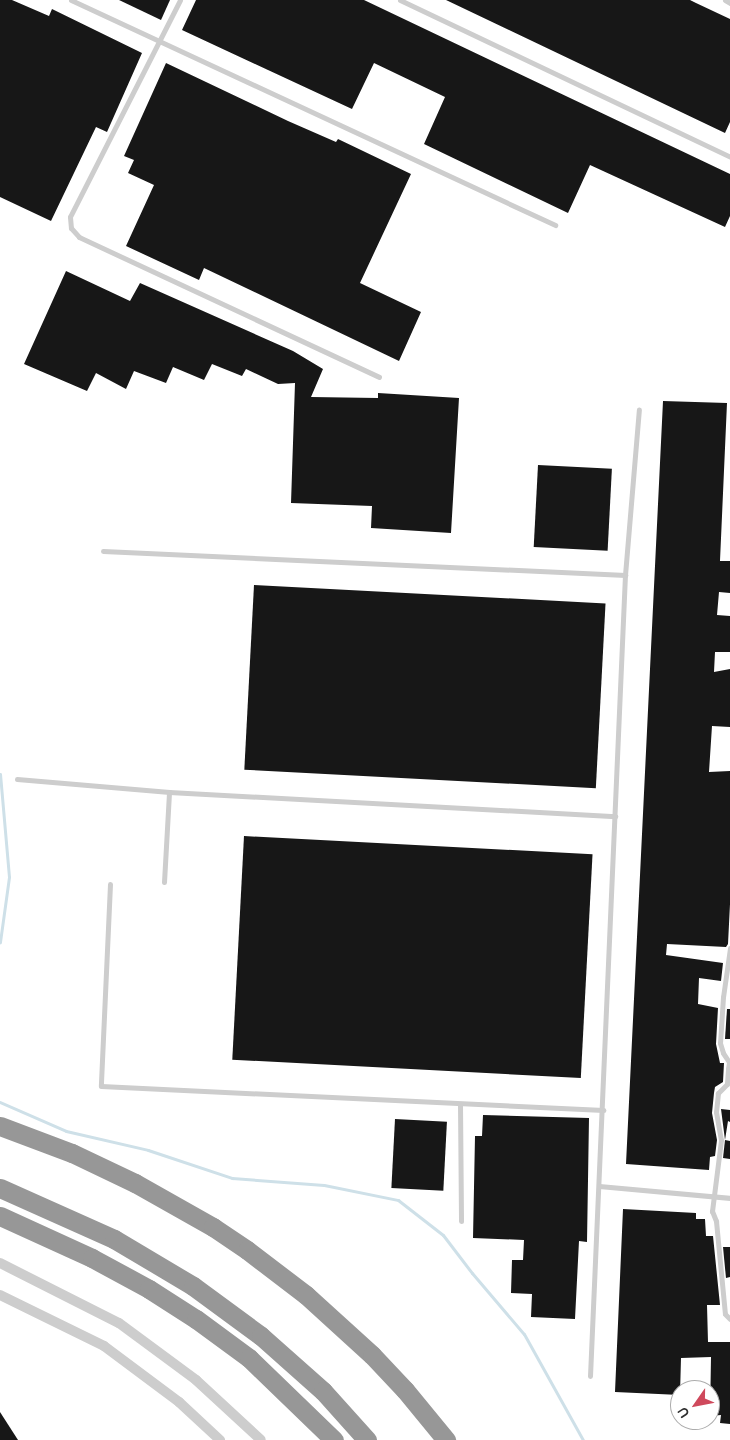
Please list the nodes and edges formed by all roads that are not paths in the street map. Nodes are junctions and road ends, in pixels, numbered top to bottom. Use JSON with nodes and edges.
{"nodes":[{"id":1,"x":71,"y":0,"type":"edge"},
{"id":2,"x":180,"y":0,"type":"edge"},
{"id":3,"x":400,"y":0,"type":"edge"},
{"id":4,"x":725,"y":0,"type":"edge"},
{"id":5,"x":730,"y":2,"type":"edge"},
{"id":6,"x":159,"y":42,"type":"junction"},
{"id":7,"x":730,"y":157,"type":"edge"},
{"id":8,"x":555,"y":225,"type":"dead end"},
{"id":9,"x":379,"y":377,"type":"dead end"},
{"id":10,"x":639,"y":410,"type":"dead end"},
{"id":11,"x":103,"y":551,"type":"dead end"},
{"id":12,"x":625,"y":575,"type":"junction"},
{"id":13,"x":17,"y":779,"type":"dead end"},
{"id":14,"x":169,"y":792,"type":"junction"},
{"id":15,"x":615,"y":816,"type":"junction"},
{"id":16,"x":164,"y":882,"type":"dead end"},
{"id":17,"x":110,"y":884,"type":"dead end"},
{"id":18,"x":730,"y":948,"type":"edge"},
{"id":19,"x":460,"y":1104,"type":"junction"},
{"id":20,"x":602,"y":1110,"type":"junction"},
{"id":21,"x":0,"y":1126,"type":"edge"},
{"id":22,"x":599,"y":1186,"type":"junction"},
{"id":23,"x":0,"y":1188,"type":"edge"},
{"id":24,"x":715,"y":1197,"type":"junction"},
{"id":25,"x":730,"y":1198,"type":"edge"},
{"id":26,"x":0,"y":1216,"type":"edge"},
{"id":27,"x":461,"y":1222,"type":"dead end"},
{"id":28,"x":0,"y":1264,"type":"edge"},
{"id":29,"x":0,"y":1295,"type":"edge"},
{"id":30,"x":730,"y":1320,"type":"edge"},
{"id":31,"x":590,"y":1376,"type":"dead end"},
{"id":32,"x":220,"y":1440,"type":"edge"},
{"id":33,"x":261,"y":1440,"type":"edge"},
{"id":34,"x":334,"y":1440,"type":"edge"},
{"id":35,"x":368,"y":1440,"type":"edge"},
{"id":36,"x":446,"y":1440,"type":"edge"}],
"edges":[{"from":1,"to":6,"type":"lane"},
{"from":2,"to":6,"type":"lane"},
{"from":3,"to":7,"type":"lane"},
{"from":4,"to":5,"type":"lane"},
{"from":6,"to":8,"type":"lane"},
{"from":6,"to":9,"type":"lane"},
{"from":10,"to":12,"type":"lane"},
{"from":11,"to":12,"type":"lane"},
{"from":12,"to":15,"type":"lane"},
{"from":13,"to":14,"type":"lane"},
{"from":14,"to":15,"type":"lane"},
{"from":14,"to":16,"type":"lane"},
{"from":15,"to":20,"type":"lane"},
{"from":17,"to":19,"type":"lane"},
{"from":18,"to":24,"type":"lane"},
{"from":19,"to":20,"type":"lane"},
{"from":19,"to":27,"type":"lane"},
{"from":20,"to":22,"type":"lane"},
{"from":21,"to":36,"type":"highway"},
{"from":22,"to":24,"type":"lane"},
{"from":22,"to":31,"type":"lane"},
{"from":23,"to":35,"type":"highway"},
{"from":24,"to":25,"type":"lane"},
{"from":24,"to":30,"type":"lane"},
{"from":26,"to":34,"type":"highway"},
{"from":28,"to":33,"type":"street"},
{"from":29,"to":32,"type":"street"}]}
